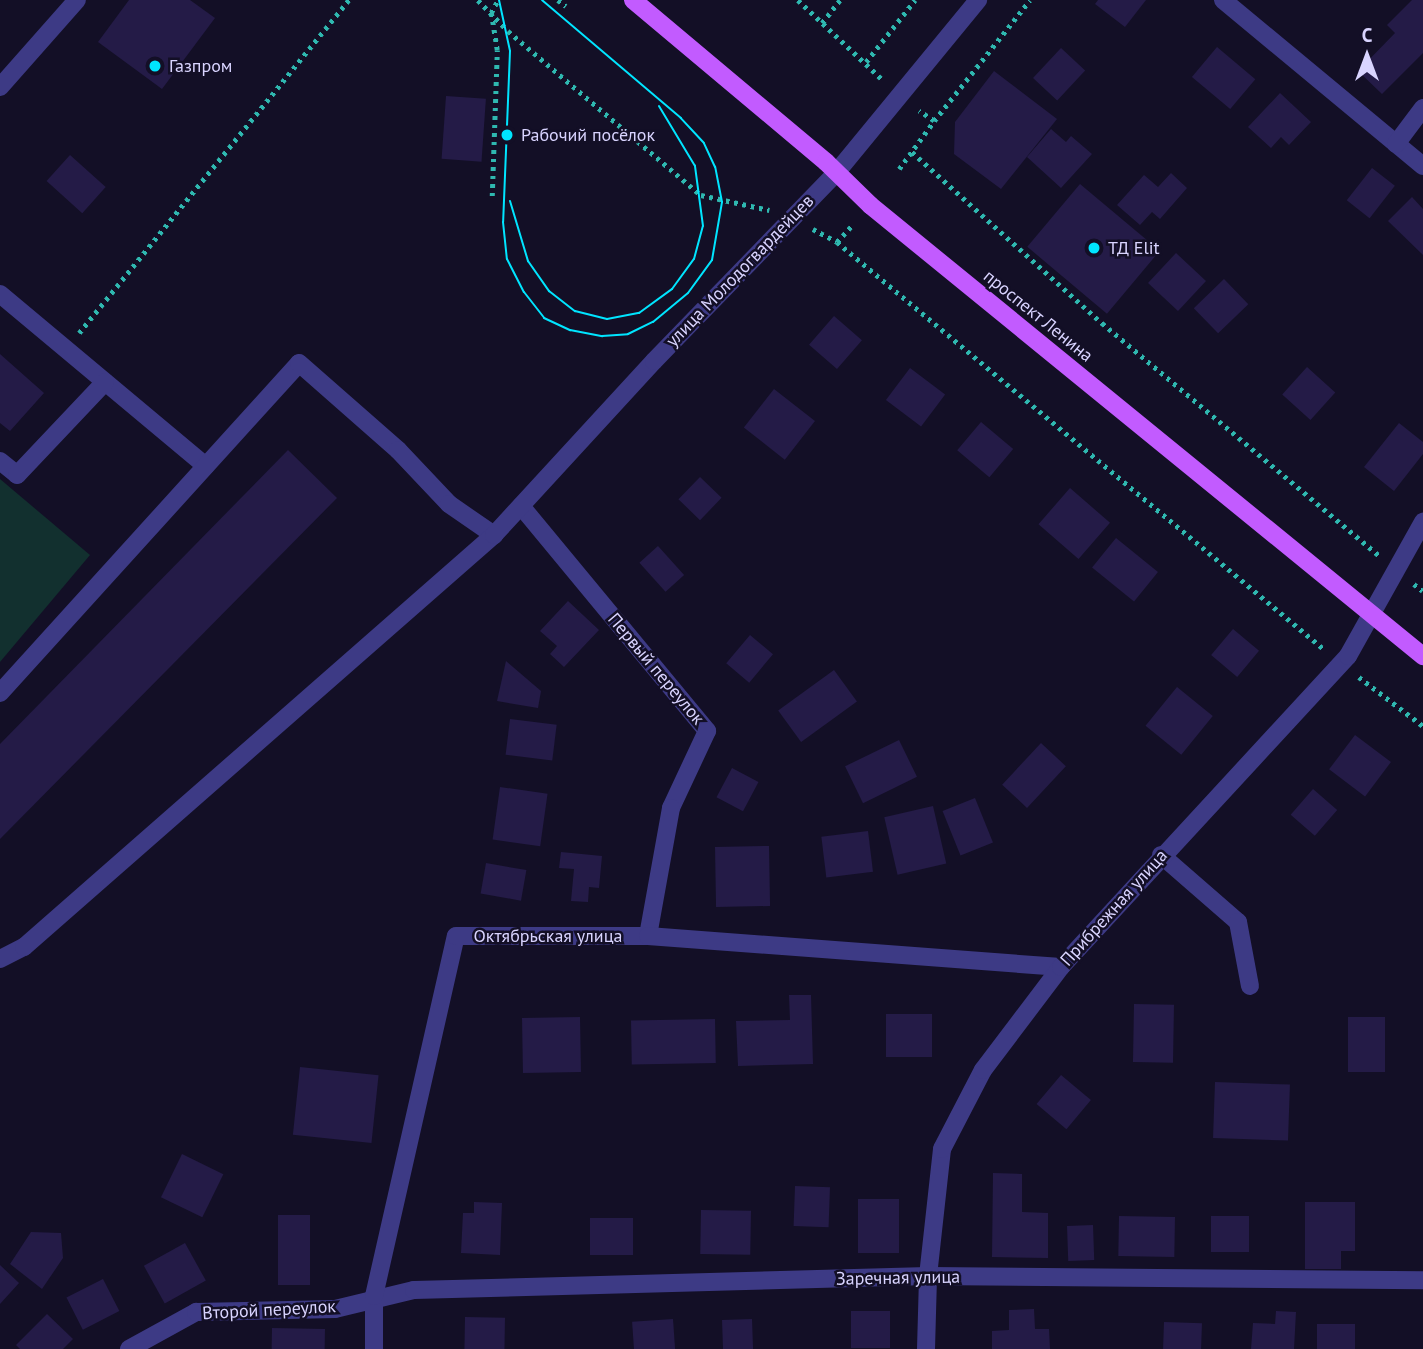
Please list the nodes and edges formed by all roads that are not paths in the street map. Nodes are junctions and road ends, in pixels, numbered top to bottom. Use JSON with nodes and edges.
{"nodes":[{"id":1,"x":77,"y":0,"type":"edge"},
{"id":2,"x":634,"y":0,"type":"edge"},
{"id":3,"x":978,"y":0,"type":"edge"},
{"id":4,"x":1223,"y":0,"type":"edge"},
{"id":5,"x":0,"y":87,"type":"edge"},
{"id":6,"x":1423,"y":108,"type":"edge"},
{"id":7,"x":1396,"y":144,"type":"junction"},
{"id":8,"x":1423,"y":166,"type":"edge"},
{"id":9,"x":836,"y":173,"type":"junction"},
{"id":10,"x":0,"y":294,"type":"edge"},
{"id":11,"x":105,"y":382,"type":"junction"},
{"id":12,"x":0,"y":461,"type":"edge"},
{"id":13,"x":206,"y":466,"type":"junction"},
{"id":14,"x":521,"y":506,"type":"junction"},
{"id":15,"x":1423,"y":522,"type":"edge"},
{"id":16,"x":494,"y":535,"type":"junction"},
{"id":17,"x":1368,"y":612,"type":"junction"},
{"id":18,"x":1423,"y":656,"type":"edge"},
{"id":19,"x":0,"y":693,"type":"edge"},
{"id":20,"x":1161,"y":855,"type":"junction"},
{"id":21,"x":648,"y":936,"type":"junction"},
{"id":22,"x":24,"y":947,"type":"junction"},
{"id":23,"x":0,"y":950,"type":"edge"},
{"id":24,"x":0,"y":959,"type":"edge"},
{"id":25,"x":1061,"y":967,"type":"junction"},
{"id":26,"x":1250,"y":986,"type":"dead end"},
{"id":27,"x":928,"y":1276,"type":"junction"},
{"id":28,"x":1423,"y":1280,"type":"edge"},
{"id":29,"x":374,"y":1296,"type":"junction"},
{"id":30,"x":129,"y":1349,"type":"edge"},
{"id":31,"x":374,"y":1349,"type":"edge"},
{"id":32,"x":926,"y":1349,"type":"edge"}],
"edges":[{"from":1,"to":5,"type":"street"},
{"from":2,"to":9,"type":"main road","name":"проспект Ленина"},
{"from":3,"to":9,"type":"street","name":"улица Молодогвардейцев"},
{"from":4,"to":7,"type":"street"},
{"from":6,"to":7,"type":"street"},
{"from":7,"to":8,"type":"street"},
{"from":9,"to":14,"type":"street","name":"улица Молодогвардейцев"},
{"from":9,"to":17,"type":"main road","name":"проспект Ленина"},
{"from":10,"to":11,"type":"street"},
{"from":11,"to":12,"type":"street"},
{"from":11,"to":13,"type":"street"},
{"from":13,"to":16,"type":"street"},
{"from":13,"to":19,"type":"street"},
{"from":14,"to":16,"type":"street","name":"улица Молодогвардейцев"},
{"from":14,"to":21,"type":"street","name":"Первый переулок"},
{"from":15,"to":17,"type":"street","name":"Прибрежная улица"},
{"from":16,"to":22,"type":"street","name":"улица Молодогвардейцев"},
{"from":17,"to":18,"type":"main road","name":"проспект Ленина"},
{"from":17,"to":20,"type":"street","name":"Прибрежная улица"},
{"from":20,"to":25,"type":"street","name":"Прибрежная улица"},
{"from":20,"to":26,"type":"street"},
{"from":21,"to":25,"type":"street","name":"Октябрьская улица"},
{"from":21,"to":29,"type":"street","name":"Октябрьская улица"},
{"from":22,"to":23,"type":"street"},
{"from":22,"to":24,"type":"street","name":"улица Молодогвардейцев"},
{"from":25,"to":27,"type":"street","name":"Прибрежная улица"},
{"from":27,"to":28,"type":"street","name":"Заречная улица"},
{"from":27,"to":29,"type":"street","name":"Заречная улица"},
{"from":27,"to":32,"type":"street","name":"Прибрежная улица"},
{"from":29,"to":30,"type":"street","name":"Второй переулок"},
{"from":29,"to":31,"type":"street","name":"Октябрьская улица"}]}
